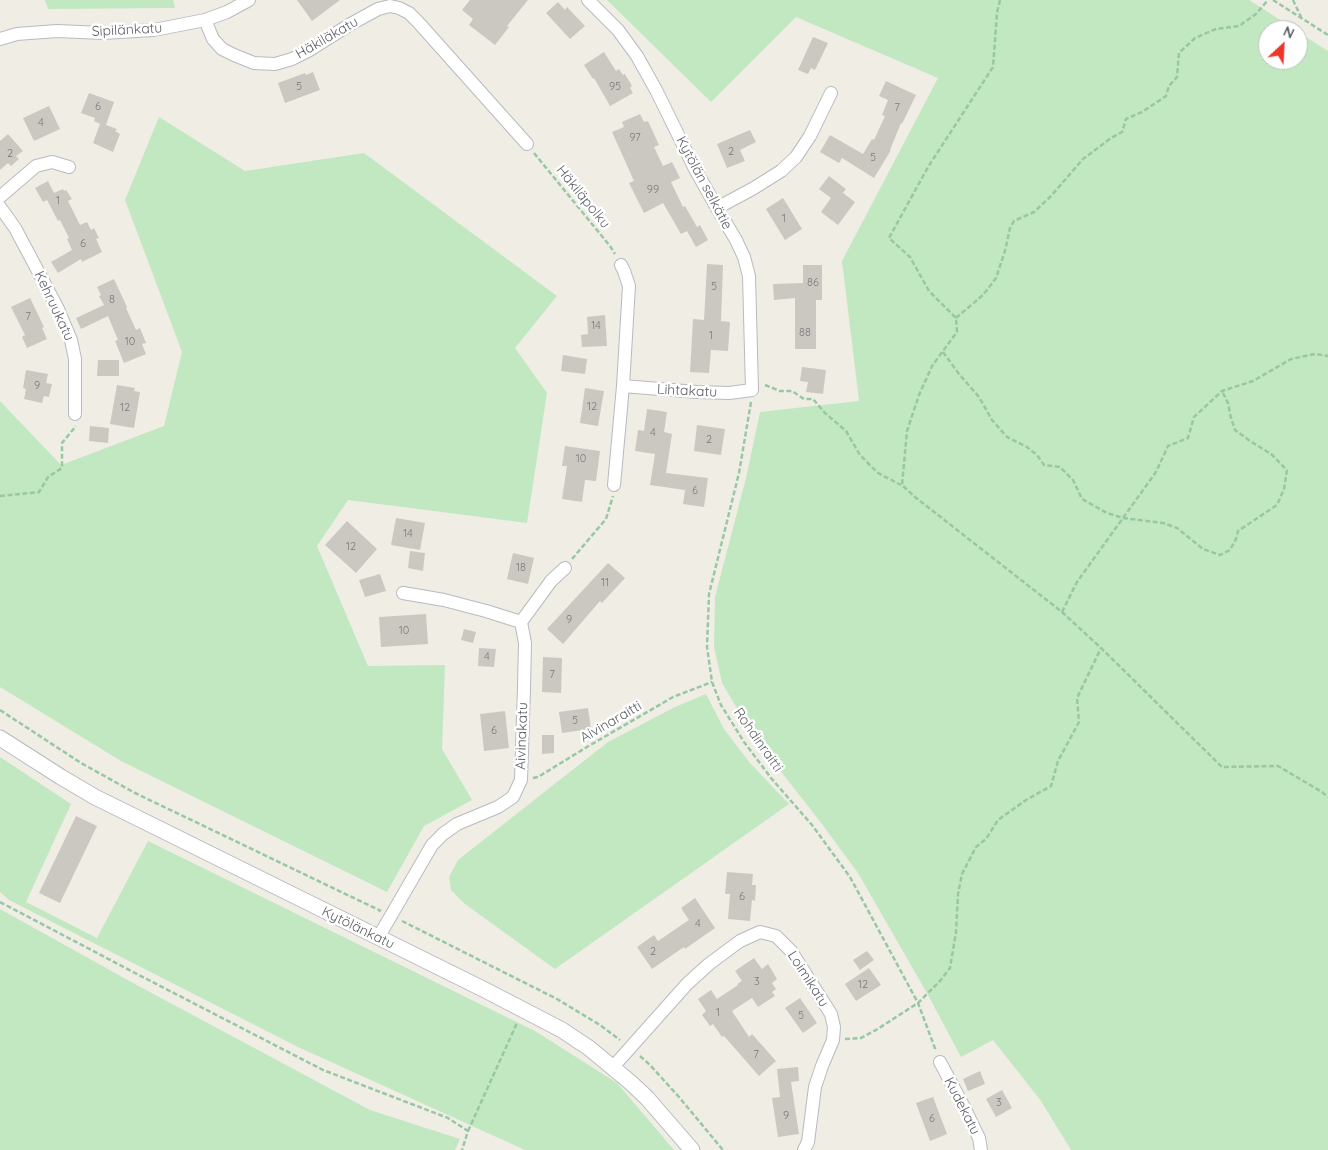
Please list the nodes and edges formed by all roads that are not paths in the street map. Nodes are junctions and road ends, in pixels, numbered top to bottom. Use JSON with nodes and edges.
{"nodes":[{"id":1,"x":588,"y":0,"type":"edge"},
{"id":2,"x":243,"y":1,"type":"edge"},
{"id":3,"x":205,"y":20,"type":"junction"},
{"id":4,"x":0,"y":39,"type":"edge"},
{"id":5,"x":831,"y":92,"type":"dead end"},
{"id":6,"x":526,"y":144,"type":"road end"},
{"id":7,"x":69,"y":167,"type":"dead end"},
{"id":8,"x":0,"y":197,"type":"edge"},
{"id":9,"x":0,"y":206,"type":"edge"},
{"id":10,"x":716,"y":208,"type":"junction"},
{"id":11,"x":621,"y":265,"type":"road end"},
{"id":12,"x":623,"y":386,"type":"junction"},
{"id":13,"x":752,"y":390,"type":"joint"},
{"id":14,"x":75,"y":414,"type":"road end"},
{"id":15,"x":614,"y":485,"type":"road end"},
{"id":16,"x":565,"y":568,"type":"road end"},
{"id":17,"x":403,"y":593,"type":"dead end"},
{"id":18,"x":521,"y":622,"type":"junction"},
{"id":19,"x":0,"y":738,"type":"edge"},
{"id":20,"x":378,"y":938,"type":"junction"},
{"id":21,"x":940,"y":1062,"type":"road end"},
{"id":22,"x":613,"y":1067,"type":"junction"},
{"id":23,"x":692,"y":1150,"type":"edge"},
{"id":24,"x":804,"y":1150,"type":"edge"},
{"id":25,"x":981,"y":1150,"type":"edge"}],
"edges":[{"from":1,"to":10,"type":"street","name":"Kytölän selkätie"},
{"from":2,"to":3,"type":"street","name":"Sipilänkatu"},
{"from":3,"to":4,"type":"street","name":"Sipilänkatu"},
{"from":3,"to":6,"type":"street","name":"Häkiläkatu"},
{"from":5,"to":10,"type":"street"},
{"from":7,"to":8,"type":"street"},
{"from":9,"to":14,"type":"street","name":"Kehruukatu"},
{"from":10,"to":13,"type":"street","name":"Kytölän selkätie"},
{"from":11,"to":12,"type":"street"},
{"from":12,"to":13,"type":"street","name":"Lihtakatu"},
{"from":12,"to":15,"type":"street"},
{"from":16,"to":18,"type":"street"},
{"from":17,"to":18,"type":"street"},
{"from":18,"to":20,"type":"street","name":"Aivinakatu"},
{"from":19,"to":20,"type":"street","name":"Kytölänkatu"},
{"from":20,"to":22,"type":"street","name":"Kytölänkatu"},
{"from":21,"to":25,"type":"street","name":"Kudekatu"},
{"from":22,"to":23,"type":"street","name":"Kytölänkatu"},
{"from":22,"to":24,"type":"street","name":"Loimikatu"}]}
